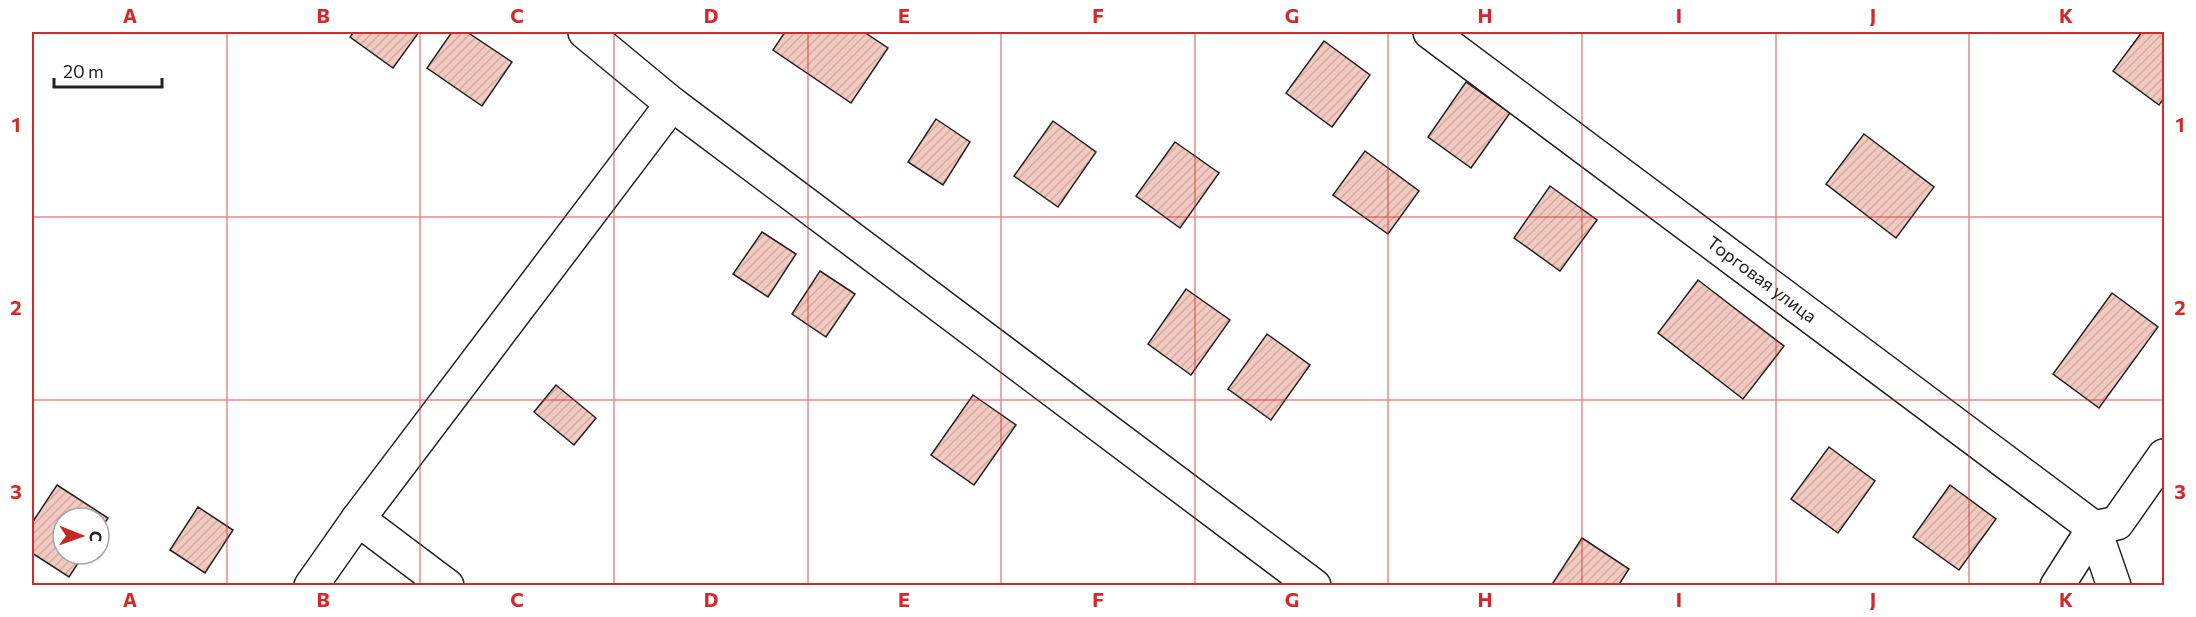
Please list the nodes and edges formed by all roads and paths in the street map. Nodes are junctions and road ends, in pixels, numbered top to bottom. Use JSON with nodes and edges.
{"nodes":[{"id":1,"x":585,"y":32,"type":"edge"},
{"id":2,"x":1430,"y":32,"type":"edge"},
{"id":3,"x":672,"y":104,"type":"junction"},
{"id":4,"x":2164,"y":456,"type":"edge"},
{"id":5,"x":358,"y":519,"type":"junction"},
{"id":6,"x":2094,"y":528,"type":"junction"},
{"id":7,"x":311,"y":585,"type":"edge"},
{"id":8,"x":447,"y":585,"type":"edge"},
{"id":9,"x":1314,"y":585,"type":"edge"},
{"id":10,"x":2057,"y":585,"type":"edge"},
{"id":11,"x":2114,"y":585,"type":"edge"}],
"edges":[{"from":1,"to":3,"type":"street"},
{"from":2,"to":6,"type":"street","name":"Торговая улица"},
{"from":3,"to":5,"type":"street"},
{"from":3,"to":9,"type":"street"},
{"from":4,"to":6,"type":"street"},
{"from":5,"to":7,"type":"street"},
{"from":5,"to":8,"type":"street"},
{"from":6,"to":10,"type":"street"},
{"from":6,"to":11,"type":"street"}]}
